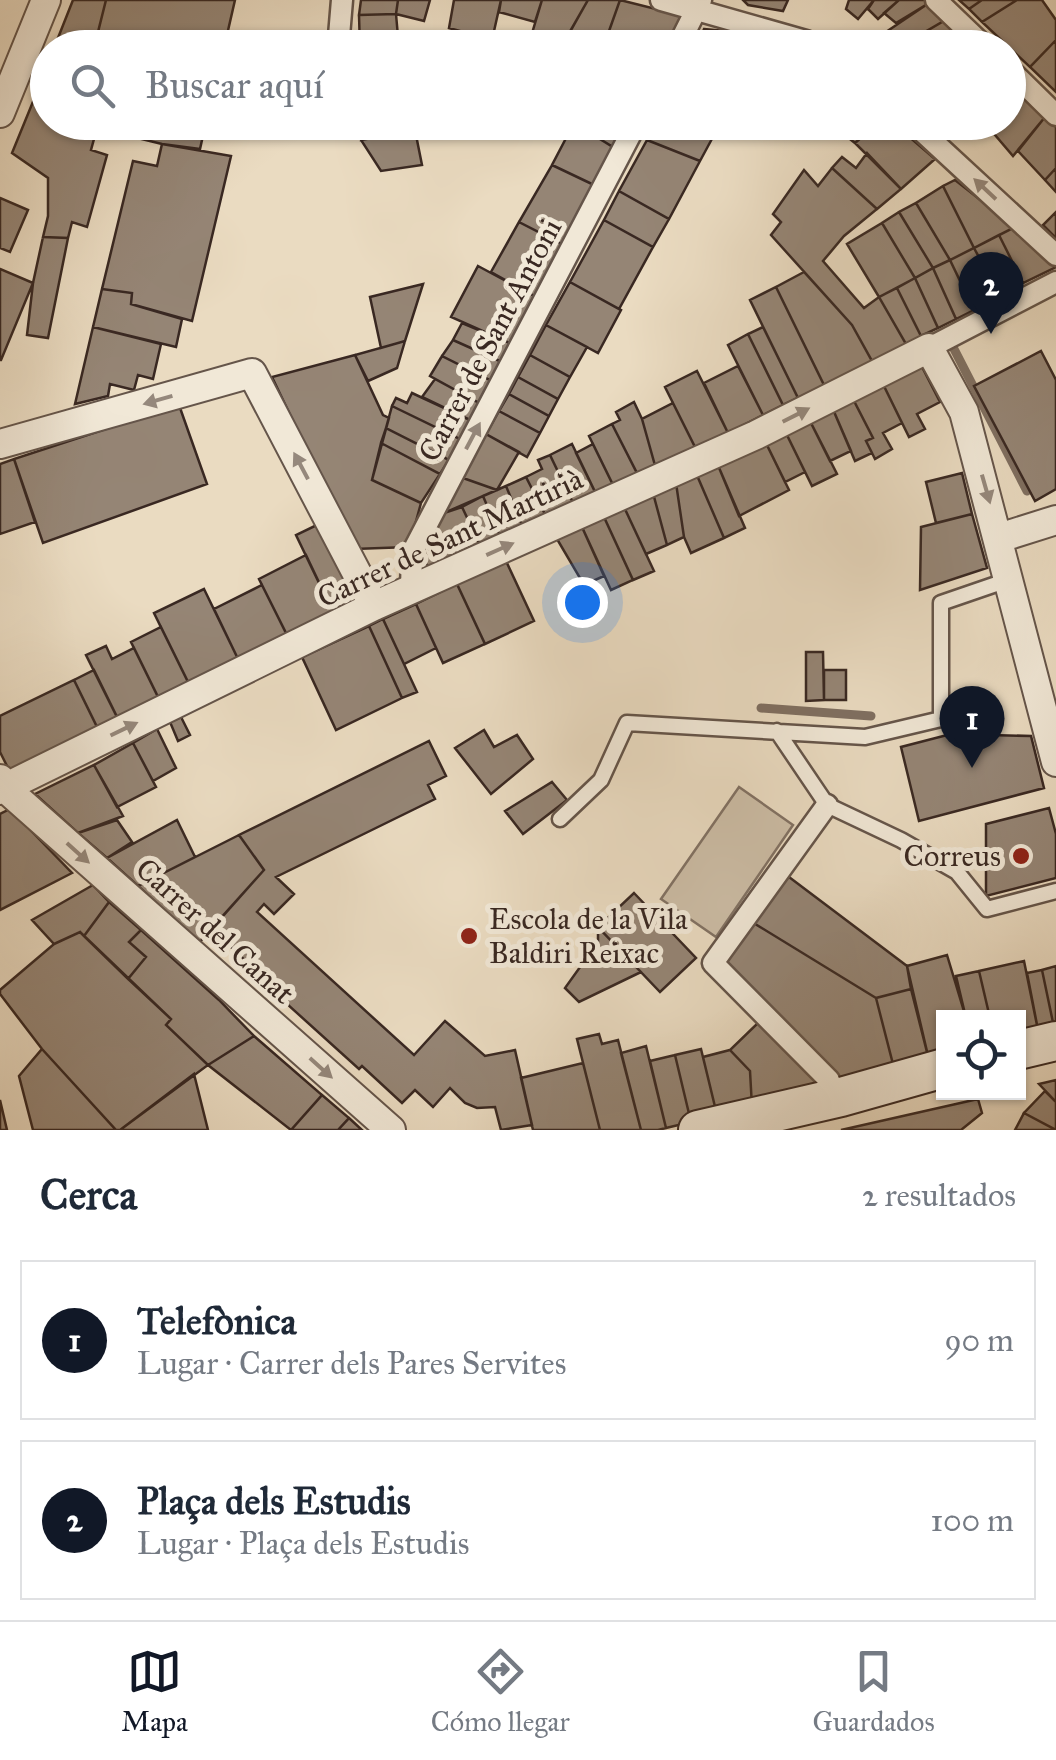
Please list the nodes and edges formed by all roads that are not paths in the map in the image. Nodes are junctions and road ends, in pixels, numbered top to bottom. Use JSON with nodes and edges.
{"nodes":[{"id":1,"x":46,"y":0,"type":"edge"},
{"id":2,"x":342,"y":0,"type":"edge"},
{"id":3,"x":661,"y":0,"type":"edge"},
{"id":4,"x":936,"y":0,"type":"edge"},
{"id":5,"x":699,"y":5,"type":"edge"},
{"id":6,"x":34,"y":30,"type":"edge"},
{"id":7,"x":340,"y":30,"type":"edge"},
{"id":8,"x":686,"y":30,"type":"edge"},
{"id":9,"x":773,"y":30,"type":"edge"},
{"id":10,"x":967,"y":30,"type":"edge"},
{"id":11,"x":30,"y":39,"type":"edge"},
{"id":12,"x":1026,"y":86,"type":"edge"},
{"id":13,"x":0,"y":113,"type":"edge"},
{"id":14,"x":1056,"y":116,"type":"edge"},
{"id":15,"x":629,"y":140,"type":"edge"},
{"id":16,"x":931,"y":140,"type":"edge"},
{"id":17,"x":1056,"y":255,"type":"edge"},
{"id":18,"x":1056,"y":282,"type":"edge"},
{"id":19,"x":928,"y":348,"type":"junction"},
{"id":20,"x":0,"y":444,"type":"edge"},
{"id":21,"x":1056,"y":520,"type":"edge"},
{"id":22,"x":999,"y":538,"type":"junction"},
{"id":23,"x":1008,"y":580,"type":"junction"},
{"id":24,"x":411,"y":589,"type":"junction"},
{"id":25,"x":374,"y":606,"type":"junction"},
{"id":26,"x":778,"y":731,"type":"junction"},
{"id":27,"x":1056,"y":762,"type":"edge"},
{"id":28,"x":2,"y":786,"type":"edge"},
{"id":29,"x":827,"y":805,"type":"junction"},
{"id":30,"x":560,"y":819,"type":"dead end"},
{"id":31,"x":1056,"y":891,"type":"edge"},
{"id":32,"x":1056,"y":1041,"type":"edge"},
{"id":33,"x":1026,"y":1048,"type":"edge"},
{"id":34,"x":1056,"y":1051,"type":"edge"},
{"id":35,"x":1026,"y":1058,"type":"edge"},
{"id":36,"x":1056,"y":1064,"type":"edge"},
{"id":37,"x":936,"y":1070,"type":"edge"},
{"id":38,"x":1026,"y":1071,"type":"edge"},
{"id":39,"x":936,"y":1082,"type":"edge"},
{"id":40,"x":936,"y":1091,"type":"edge"},
{"id":41,"x":899,"y":1094,"type":"junction"},
{"id":42,"x":837,"y":1097,"type":"junction"},
{"id":43,"x":390,"y":1130,"type":"edge"},
{"id":44,"x":698,"y":1130,"type":"edge"}],
"edges":[{"from":1,"to":6,"type":"street"},
{"from":2,"to":7,"type":"street"},
{"from":3,"to":5,"type":"street"},
{"from":4,"to":10,"type":"street"},
{"from":5,"to":8,"type":"street"},
{"from":5,"to":9,"type":"street"},
{"from":11,"to":13,"type":"street"},
{"from":12,"to":14,"type":"street"},
{"from":24,"to":15,"type":"street","name":"Carrer de Sant Antoni","one_way":true},
{"from":17,"to":16,"type":"street","one_way":true},
{"from":18,"to":19,"type":"street"},
{"from":19,"to":22,"type":"street","one_way":true},
{"from":24,"to":19,"type":"street","name":"Carrer de Sant Martirià","one_way":true},
{"from":25,"to":20,"type":"street","one_way":true},
{"from":21,"to":22,"type":"street"},
{"from":22,"to":23,"type":"street"},
{"from":23,"to":26,"type":"lane"},
{"from":23,"to":27,"type":"street"},
{"from":24,"to":25,"type":"street","name":"Carrer de Sant Martirià"},
{"from":28,"to":25,"type":"street","name":"Carrer de Sant Martirià","one_way":true},
{"from":26,"to":29,"type":"lane"},
{"from":26,"to":30,"type":"lane"},
{"from":28,"to":43,"type":"street","name":"Carrer del Canat","one_way":true},
{"from":29,"to":31,"type":"lane"},
{"from":29,"to":42,"type":"street"},
{"from":32,"to":33,"type":"main road"},
{"from":34,"to":35,"type":"street"},
{"from":36,"to":38,"type":"main road"},
{"from":37,"to":42,"type":"main road"},
{"from":39,"to":41,"type":"street"},
{"from":40,"to":41,"type":"main road"},
{"from":41,"to":42,"type":"main road"},
{"from":42,"to":44,"type":"main road"}]}
